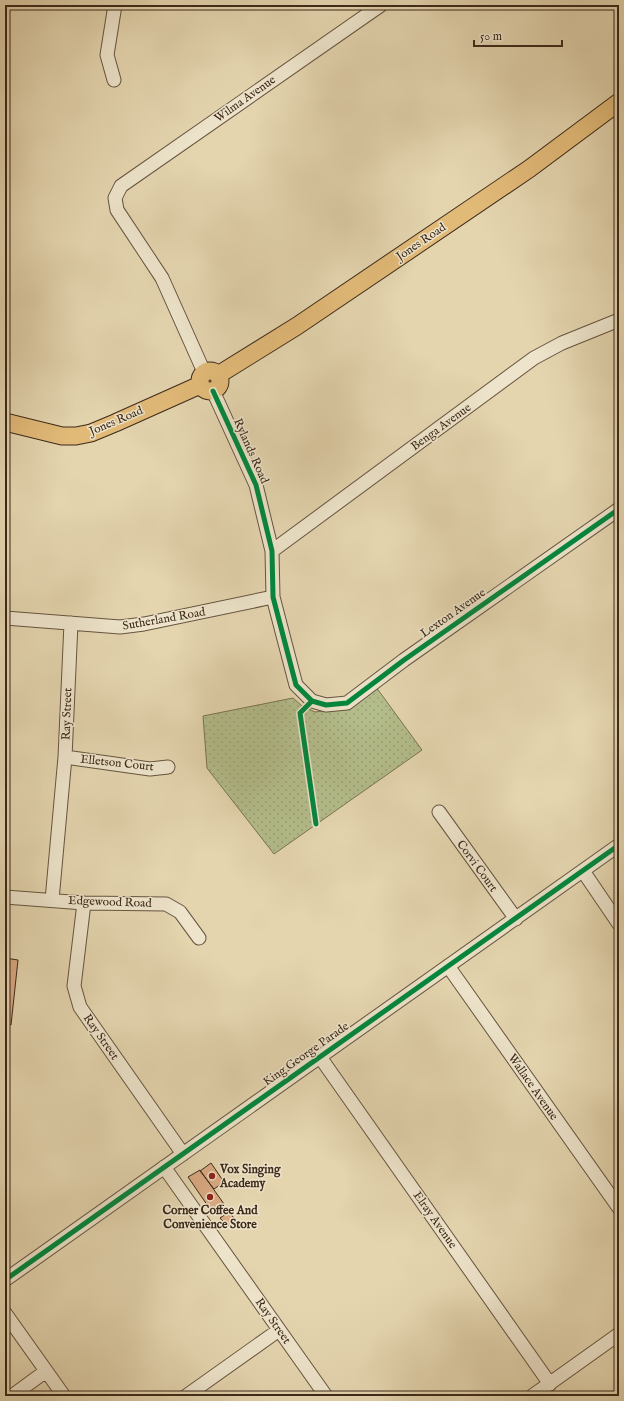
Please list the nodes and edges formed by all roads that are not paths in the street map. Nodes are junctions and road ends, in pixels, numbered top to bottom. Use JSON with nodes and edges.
{"nodes":[{"id":1,"x":115,"y":5,"type":"edge"},
{"id":2,"x":380,"y":5,"type":"edge"},
{"id":3,"x":114,"y":80,"type":"dead end"},
{"id":4,"x":619,"y":102,"type":"edge"},
{"id":5,"x":115,"y":198,"type":"joint"},
{"id":6,"x":619,"y":320,"type":"edge"},
{"id":7,"x":209,"y":381,"type":"junction"},
{"id":8,"x":5,"y":422,"type":"edge"},
{"id":9,"x":619,"y":508,"type":"edge"},
{"id":10,"x":272,"y":551,"type":"junction"},
{"id":11,"x":273,"y":597,"type":"junction"},
{"id":12,"x":5,"y":618,"type":"edge"},
{"id":13,"x":71,"y":623,"type":"junction"},
{"id":14,"x":296,"y":685,"type":"joint"},
{"id":15,"x":66,"y":757,"type":"junction"},
{"id":16,"x":168,"y":766,"type":"dead end"},
{"id":17,"x":439,"y":812,"type":"dead end"},
{"id":18,"x":619,"y":846,"type":"edge"},
{"id":19,"x":582,"y":871,"type":"junction"},
{"id":20,"x":5,"y":897,"type":"edge"},
{"id":21,"x":52,"y":900,"type":"junction"},
{"id":22,"x":84,"y":903,"type":"junction"},
{"id":23,"x":516,"y":919,"type":"junction"},
{"id":24,"x":619,"y":924,"type":"edge"},
{"id":25,"x":199,"y":938,"type":"dead end"},
{"id":26,"x":448,"y":966,"type":"junction"},
{"id":27,"x":320,"y":1057,"type":"junction"},
{"id":28,"x":183,"y":1154,"type":"junction"},
{"id":29,"x":164,"y":1167,"type":"junction"},
{"id":30,"x":619,"y":1208,"type":"edge"},
{"id":31,"x":5,"y":1280,"type":"edge"},
{"id":32,"x":5,"y":1313,"type":"edge"},
{"id":33,"x":279,"y":1330,"type":"junction"},
{"id":34,"x":619,"y":1334,"type":"edge"},
{"id":35,"x":46,"y":1372,"type":"junction"},
{"id":36,"x":550,"y":1384,"type":"junction"},
{"id":37,"x":12,"y":1396,"type":"edge"},
{"id":38,"x":64,"y":1396,"type":"edge"},
{"id":39,"x":186,"y":1396,"type":"edge"},
{"id":40,"x":326,"y":1396,"type":"edge"},
{"id":41,"x":532,"y":1396,"type":"edge"}],
"edges":[{"from":1,"to":3,"type":"street"},
{"from":2,"to":5,"type":"street","name":"Wilma Avenue"},
{"from":4,"to":7,"type":"main road","name":"Jones Road"},
{"from":5,"to":7,"type":"street","name":"Rylands Road"},
{"from":6,"to":10,"type":"street","name":"Benga Avenue"},
{"from":7,"to":8,"type":"main road","name":"Jones Road"},
{"from":7,"to":10,"type":"street","name":"Rylands Road"},
{"from":9,"to":14,"type":"street","name":"Lexton Avenue"},
{"from":10,"to":11,"type":"street","name":"Rylands Road"},
{"from":11,"to":13,"type":"street","name":"Sutherland Road"},
{"from":11,"to":14,"type":"street","name":"Rylands Road"},
{"from":12,"to":13,"type":"street","name":"Sutherland Road"},
{"from":13,"to":15,"type":"street","name":"Ray Street"},
{"from":15,"to":16,"type":"street","name":"Elletson Court"},
{"from":15,"to":21,"type":"street","name":"Ray Street"},
{"from":17,"to":23,"type":"street","name":"Corvi Court"},
{"from":18,"to":19,"type":"street","name":"King George Parade"},
{"from":19,"to":23,"type":"street","name":"King George Parade"},
{"from":19,"to":24,"type":"street"},
{"from":20,"to":21,"type":"street","name":"Edgewood Road"},
{"from":21,"to":22,"type":"street","name":"Edgewood Road"},
{"from":22,"to":25,"type":"street","name":"Edgewood Road"},
{"from":22,"to":28,"type":"street","name":"Ray Street"},
{"from":23,"to":26,"type":"street","name":"King George Parade"},
{"from":26,"to":27,"type":"street","name":"King George Parade"},
{"from":26,"to":30,"type":"street","name":"Wallace Avenue"},
{"from":27,"to":28,"type":"street","name":"King George Parade"},
{"from":27,"to":36,"type":"street","name":"Elray Avenue"},
{"from":28,"to":29,"type":"street","name":"King George Parade"},
{"from":29,"to":31,"type":"street","name":"King George Parade"},
{"from":29,"to":33,"type":"street","name":"Ray Street"},
{"from":32,"to":35,"type":"street"},
{"from":33,"to":39,"type":"street"},
{"from":33,"to":40,"type":"street","name":"Ray Street"},
{"from":34,"to":36,"type":"street"},
{"from":35,"to":37,"type":"street"},
{"from":35,"to":38,"type":"street"},
{"from":36,"to":41,"type":"street"}]}
